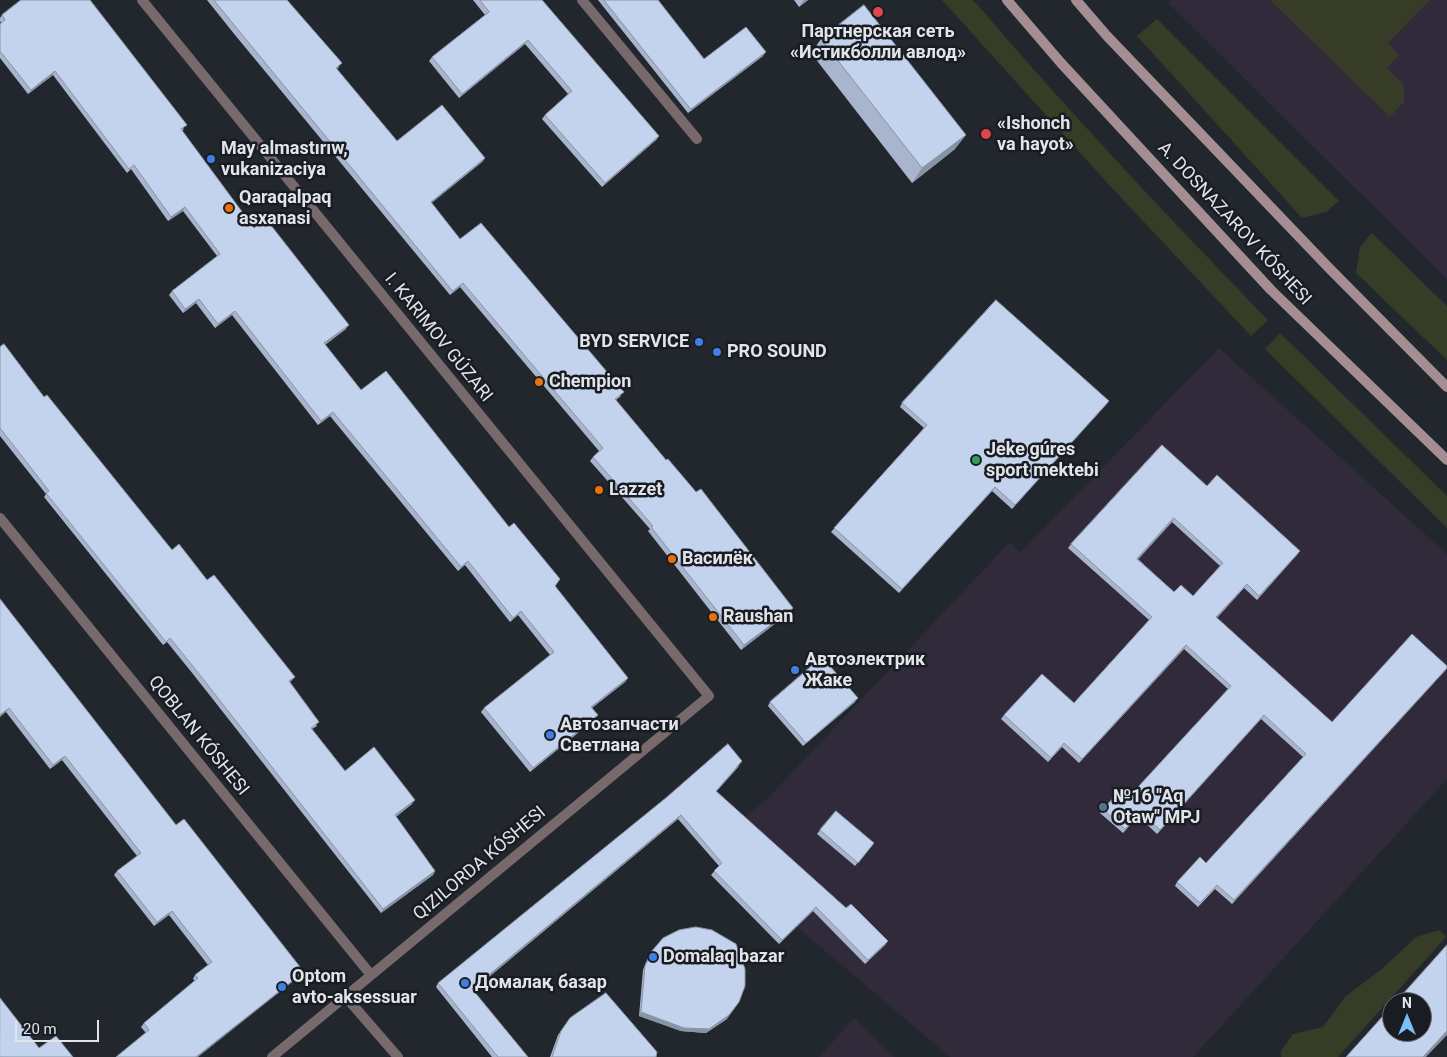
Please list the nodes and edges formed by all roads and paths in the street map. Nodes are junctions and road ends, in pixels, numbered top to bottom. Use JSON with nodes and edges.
{"nodes":[{"id":1,"x":142,"y":0,"type":"edge"},
{"id":2,"x":582,"y":0,"type":"edge"},
{"id":3,"x":1007,"y":0,"type":"edge"},
{"id":4,"x":1076,"y":0,"type":"edge"},
{"id":5,"x":697,"y":139,"type":"dead end"},
{"id":6,"x":1447,"y":387,"type":"edge"},
{"id":7,"x":1447,"y":460,"type":"edge"},
{"id":8,"x":0,"y":518,"type":"edge"},
{"id":9,"x":371,"y":975,"type":"junction"},
{"id":10,"x":345,"y":996,"type":"junction"},
{"id":11,"x":272,"y":1057,"type":"edge"},
{"id":12,"x":398,"y":1057,"type":"edge"}],
"edges":[{"from":1,"to":9,"type":"street"},
{"from":2,"to":5,"type":"street"},
{"from":3,"to":7,"type":"main road","name":"A. DOSNAZAROV KÓSHESI"},
{"from":4,"to":6,"type":"main road","name":"A. DOSNAZAROV KÓSHESI"},
{"from":8,"to":9,"type":"street","name":"QOBLAN KÓSHESI"},
{"from":9,"to":10,"type":"street"},
{"from":10,"to":11,"type":"street"},
{"from":10,"to":12,"type":"street"}]}
